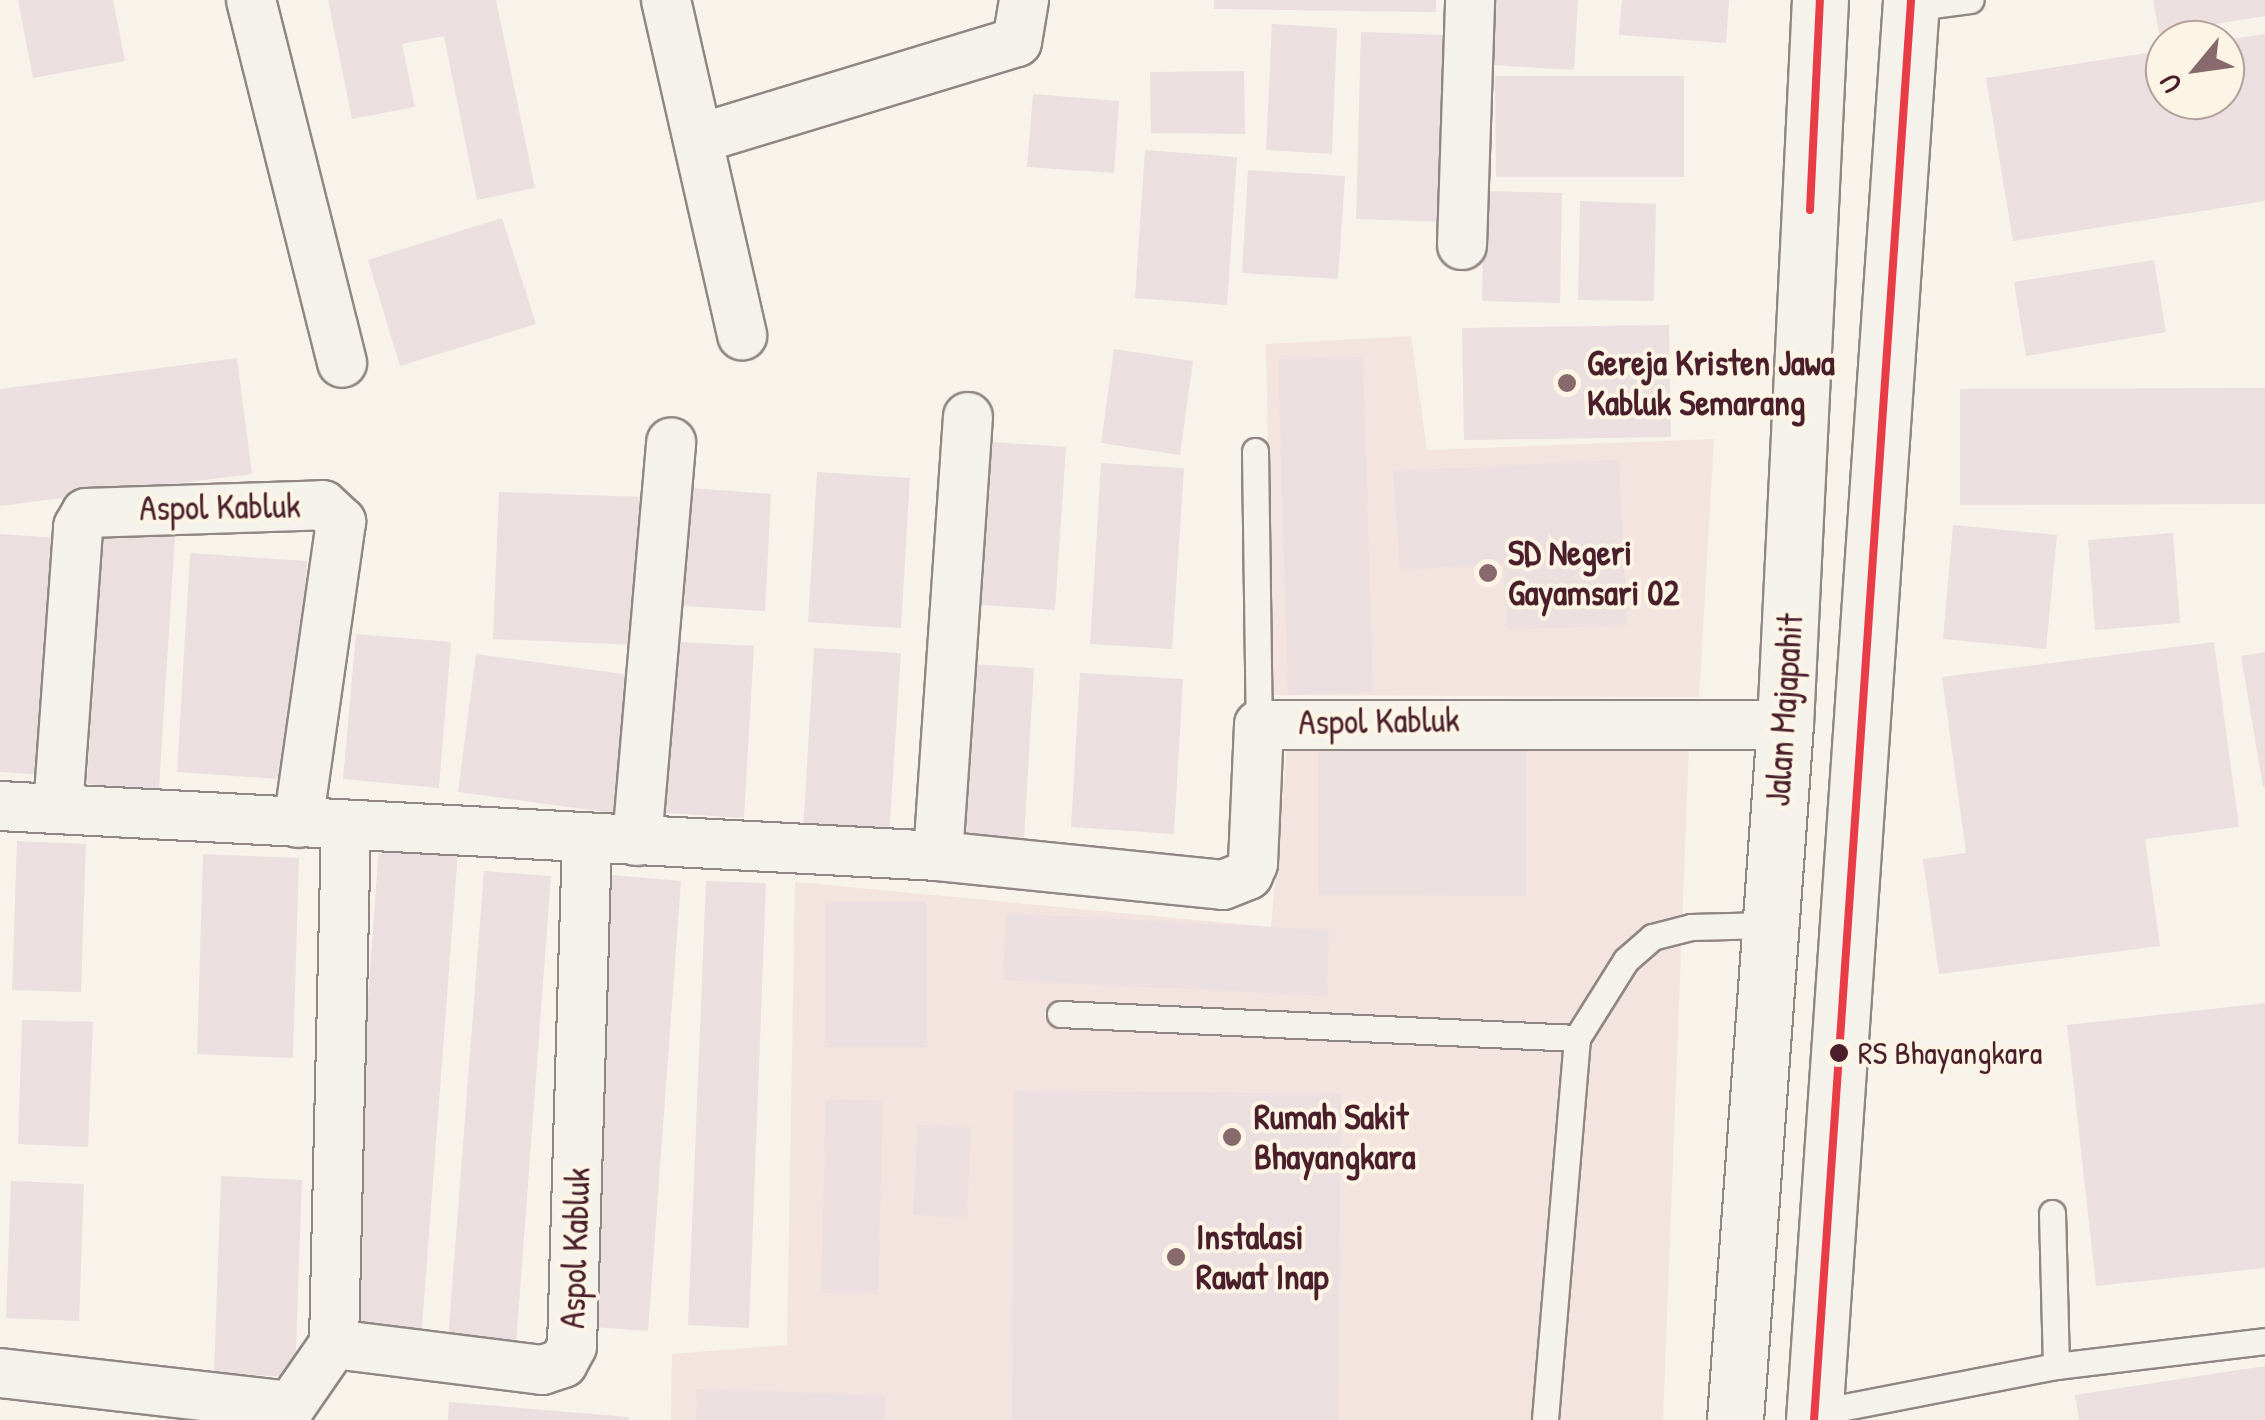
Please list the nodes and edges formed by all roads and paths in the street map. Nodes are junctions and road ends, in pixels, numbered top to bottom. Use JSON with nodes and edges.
{"nodes":[{"id":1,"x":251,"y":0,"type":"edge"},
{"id":2,"x":666,"y":0,"type":"edge"},
{"id":3,"x":1024,"y":0,"type":"edge"},
{"id":4,"x":1470,"y":0,"type":"edge"},
{"id":5,"x":1820,"y":0,"type":"edge"},
{"id":6,"x":1970,"y":0,"type":"edge"},
{"id":7,"x":1910,"y":4,"type":"edge"},
{"id":8,"x":701,"y":138,"type":"junction"},
{"id":9,"x":1462,"y":245,"type":"dead end"},
{"id":10,"x":742,"y":335,"type":"dead end"},
{"id":11,"x":342,"y":363,"type":"dead end"},
{"id":12,"x":968,"y":416,"type":"dead end"},
{"id":13,"x":671,"y":442,"type":"dead end"},
{"id":14,"x":1255,"y":452,"type":"dead end"},
{"id":15,"x":1259,"y":725,"type":"junction"},
{"id":16,"x":1785,"y":725,"type":"junction"},
{"id":17,"x":0,"y":806,"type":"edge"},
{"id":18,"x":58,"y":809,"type":"junction"},
{"id":19,"x":298,"y":823,"type":"junction"},
{"id":20,"x":346,"y":826,"type":"junction"},
{"id":21,"x":587,"y":839,"type":"junction"},
{"id":22,"x":637,"y":841,"type":"junction"},
{"id":23,"x":938,"y":856,"type":"junction"},
{"id":24,"x":1769,"y":925,"type":"junction"},
{"id":25,"x":1060,"y":1014,"type":"dead end"},
{"id":26,"x":1576,"y":1038,"type":"junction"},
{"id":27,"x":2052,"y":1214,"type":"dead end"},
{"id":28,"x":2265,"y":1341,"type":"edge"},
{"id":29,"x":334,"y":1344,"type":"junction"},
{"id":30,"x":2056,"y":1366,"type":"junction"},
{"id":31,"x":0,"y":1373,"type":"edge"},
{"id":32,"x":290,"y":1413,"type":"edge"},
{"id":33,"x":1806,"y":1418,"type":"edge"},
{"id":34,"x":1545,"y":1420,"type":"edge"},
{"id":35,"x":1736,"y":1420,"type":"edge"}],
"edges":[{"from":1,"to":11,"type":"street"},
{"from":2,"to":8,"type":"street"},
{"from":3,"to":8,"type":"street"},
{"from":4,"to":9,"type":"street"},
{"from":5,"to":16,"type":"main road","name":"Jalan Majapahit"},
{"from":6,"to":7,"type":"lane"},
{"from":7,"to":33,"type":"main road"},
{"from":8,"to":10,"type":"street"},
{"from":12,"to":23,"type":"street"},
{"from":13,"to":22,"type":"street"},
{"from":14,"to":15,"type":"lane"},
{"from":15,"to":16,"type":"street","name":"Aspol Kabluk"},
{"from":15,"to":23,"type":"street","name":"Aspol Kabluk"},
{"from":16,"to":24,"type":"main road","name":"Jalan Majapahit"},
{"from":17,"to":18,"type":"street","name":"Aspol Kabluk"},
{"from":18,"to":19,"type":"street","name":"Aspol Kabluk"},
{"from":18,"to":19,"type":"street","name":"Aspol Kabluk"},
{"from":19,"to":20,"type":"street","name":"Aspol Kabluk"},
{"from":20,"to":21,"type":"street","name":"Aspol Kabluk"},
{"from":20,"to":29,"type":"street"},
{"from":21,"to":22,"type":"street","name":"Aspol Kabluk"},
{"from":21,"to":29,"type":"street","name":"Aspol Kabluk"},
{"from":22,"to":23,"type":"street","name":"Aspol Kabluk"},
{"from":24,"to":26,"type":"lane"},
{"from":24,"to":35,"type":"main road","name":"Jalan Majapahit"},
{"from":25,"to":26,"type":"lane"},
{"from":26,"to":34,"type":"lane"},
{"from":27,"to":30,"type":"lane"},
{"from":28,"to":30,"type":"lane"},
{"from":29,"to":32,"type":"street"},
{"from":30,"to":33,"type":"lane"},
{"from":31,"to":32,"type":"street"}]}
